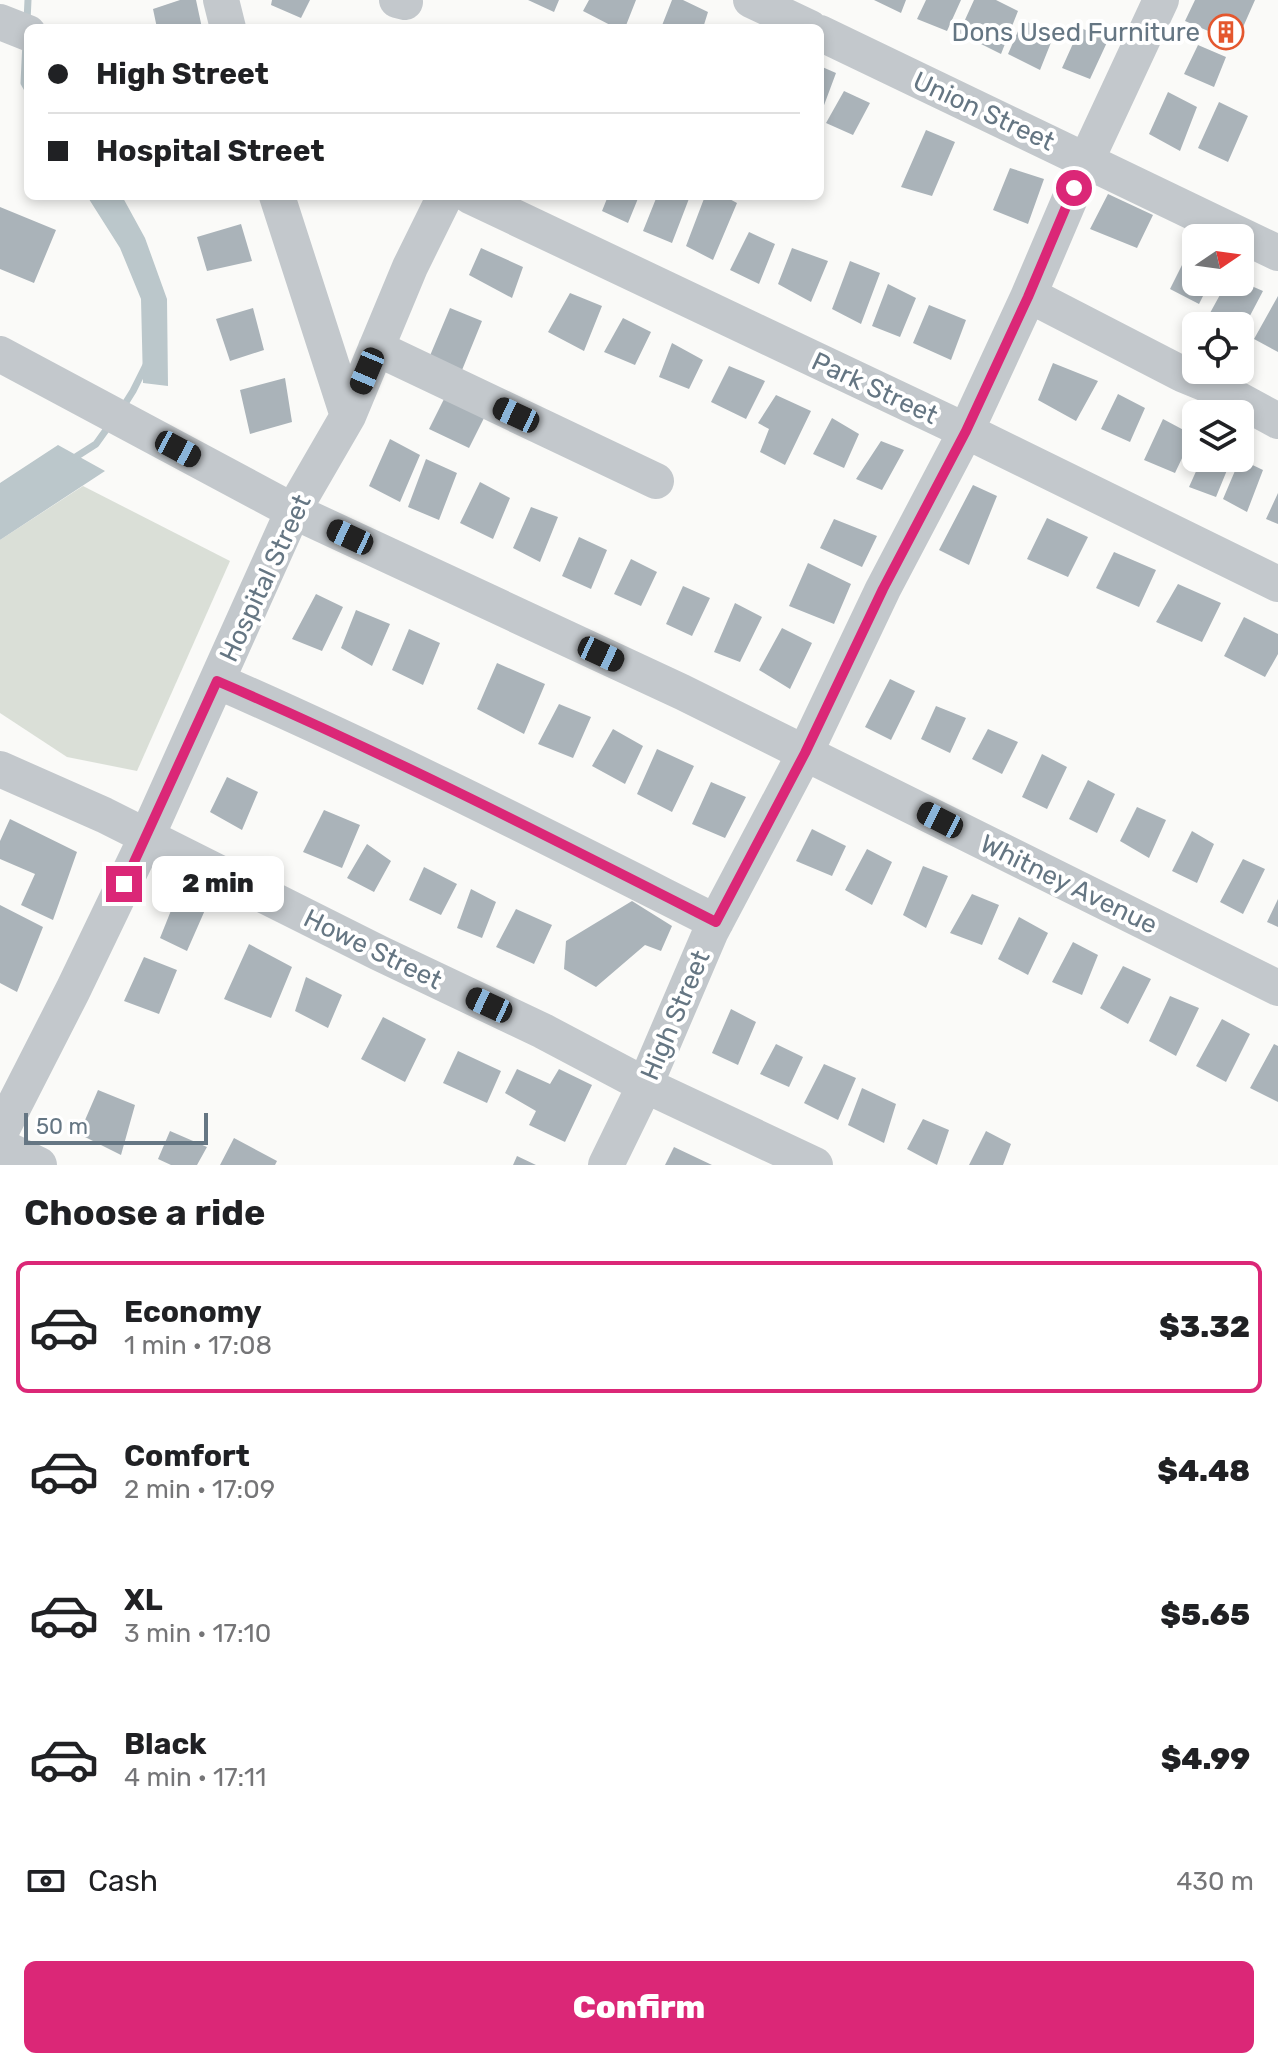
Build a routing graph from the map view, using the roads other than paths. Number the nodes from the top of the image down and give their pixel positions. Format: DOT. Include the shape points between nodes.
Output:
graph roads {
  1 [pos="221,0"];
  2 [pos="751,0"];
  3 [pos="1161,0"];
  4 [pos="0,22"];
  5 [pos="227,24"];
  6 [pos="802,24"];
  7 [pos="24,31"];
  8 [pos="824,35"];
  9 [pos="1086,161"];
  10 [pos="278,200"];
  11 [pos="443,200"];
  12 [pos="478,200"];
  13 [pos="1278,253"];
  14 [pos="1029,295"];
  15 [pos="376,348"];
  16 [pos="0,354"];
  17 [pos="348,416"];
  18 [pos="1278,421"];
  19 [pos="966,431"];
  20 [pos="656,481"];
  21 [pos="293,511"];
  22 [pos="1278,584"];
  23 [pos="217,681"];
  24 [pos="805,753"];
  25 [pos="0,769"];
  26 [pos="147,836"];
  27 [pos="716,922"];
  28 [pos="1278,988"];
  29 [pos="645,1085"];
  30 [pos="0,1133"];
  31 [pos="0,1146"];
  32 [pos="39,1165"];
  33 [pos="606,1165"];
  34 [pos="815,1165"];
  1 -- 5 [label="street"];
  2 -- 6 [label="street"];
  3 -- 9 [label="street, High Street"];
  4 -- 7 [label="street"];
  8 -- 9 [label="street, Union Street"];
  9 -- 13 [label="street, Union Street"];
  9 -- 14 [label="street, High Street"];
  10 -- 17 [label="street"];
  11 -- 15 [label="street, Hospital Street"];
  12 -- 19 [label="street, Park Street"];
  14 -- 18 [label="street"];
  14 -- 19 [label="street, High Street"];
  15 -- 17 [label="street, Hospital Street"];
  15 -- 20 [label="street"];
  16 -- 21 [label="street, Whitney Avenue"];
  17 -- 21 [label="street, Hospital Street"];
  19 -- 22 [label="street, Park Street"];
  19 -- 24 [label="street, High Street"];
  21 -- 23 [label="street, Hospital Street"];
  21 -- 24 [label="street, Whitney Avenue"];
  23 -- 26 [label="street, Hospital Street"];
  23 -- 27 [label="street" via="468,797"];
  24 -- 27 [label="street, High Street"];
  24 -- 28 [label="street, Whitney Avenue"];
  25 -- 26 [label="street, Howe Street"];
  26 -- 29 [label="street, Howe Street"];
  26 -- 30 [label="street, Hospital Street"];
  27 -- 29 [label="street, High Street"];
  29 -- 33 [label="street, High Street"];
  29 -- 34 [label="street, Howe Street"];
  31 -- 32 [label="street"];
}
